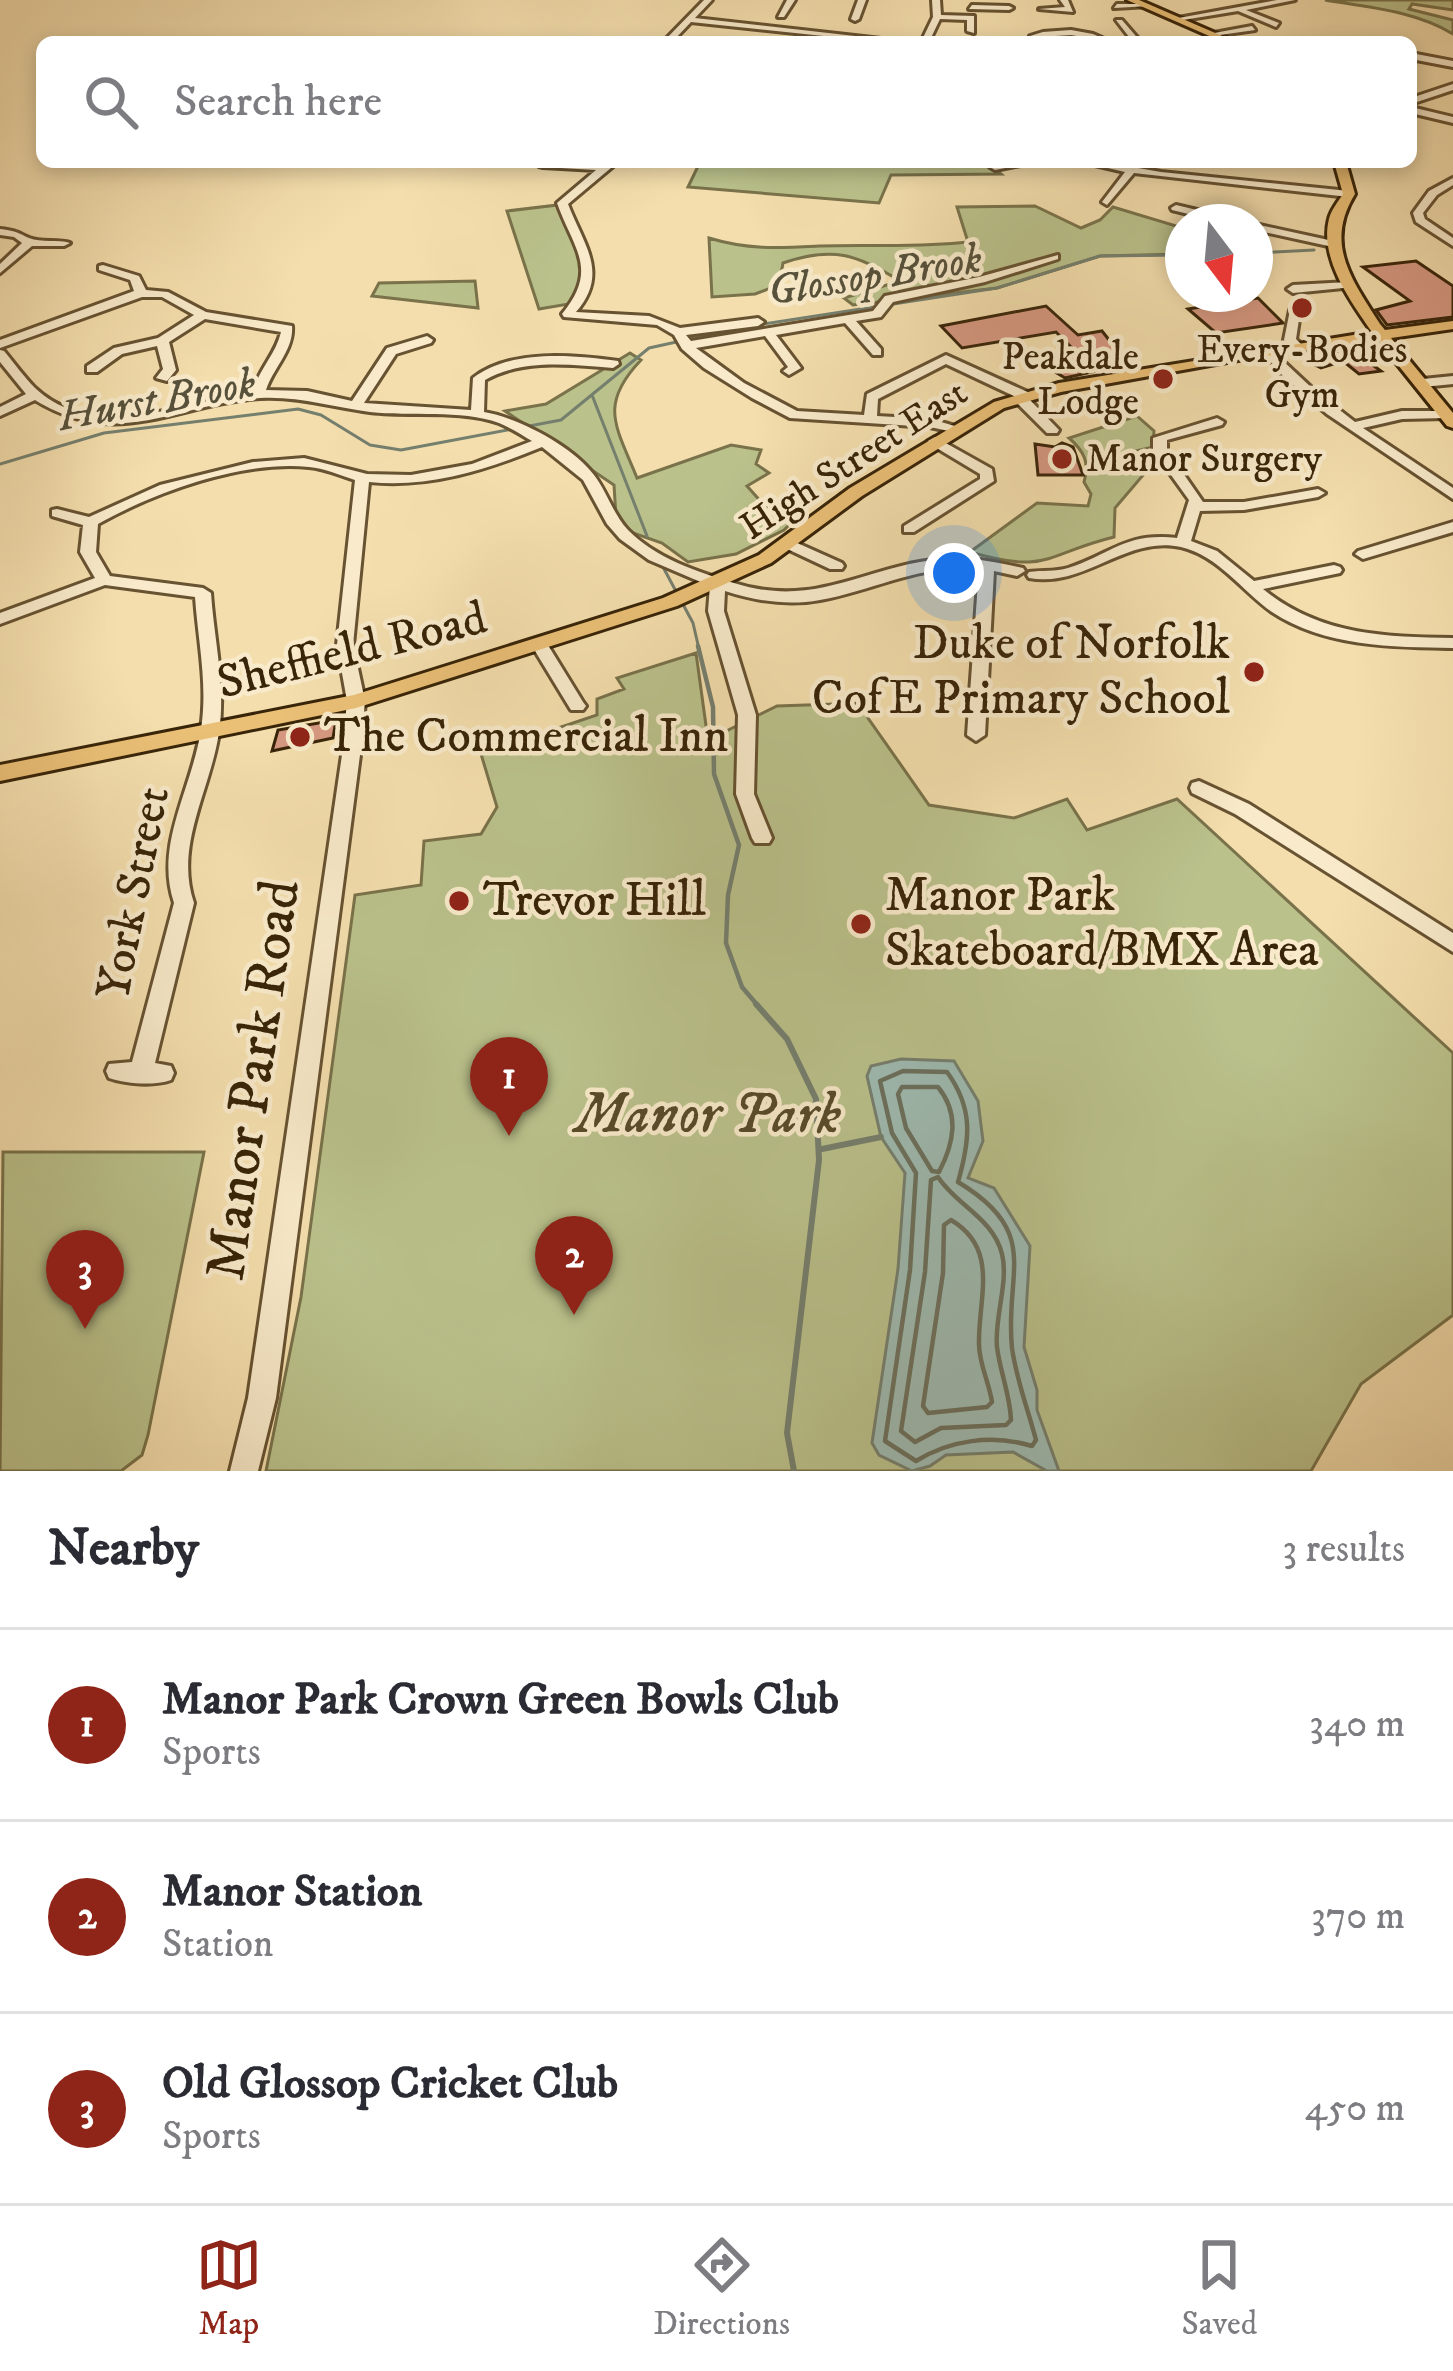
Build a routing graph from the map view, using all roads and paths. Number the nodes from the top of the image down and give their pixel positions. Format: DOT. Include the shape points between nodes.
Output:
graph roads {
  1 [pos="708,0"];
  2 [pos="791,0"];
  3 [pos="862,0"];
  4 [pos="936,0"];
  5 [pos="1064,0"];
  6 [pos="1131,0"];
  7 [pos="1291,0"];
  8 [pos="1264,2"];
  9 [pos="1118,6"];
  10 [pos="1145,6"];
  11 [pos="972,7"];
  12 [pos="1009,8"];
  13 [pos="1042,9"];
  14 [pos="1237,9"];
  15 [pos="694,16"];
  16 [pos="781,16"];
  17 [pos="937,17"];
  18 [pos="855,19"];
  19 [pos="1177,19"];
  20 [pos="1119,22"];
  21 [pos="1276,25"];
  22 [pos="1252,28"];
  23 [pos="751,29"];
  24 [pos="971,31"];
  25 [pos="1213,34"];
  26 [pos="741,35"];
  27 [pos="673,36"];
  28 [pos="833,36"];
  29 [pos="928,36"];
  30 [pos="1034,36"];
  31 [pos="1093,36"];
  32 [pos="1132,36"];
  33 [pos="1218,36"];
  34 [pos="1453,51"];
  35 [pos="1417,53"];
  36 [pos="1417,55"];
  37 [pos="1453,64"];
  38 [pos="1418,86"];
  39 [pos="1453,87"];
  40 [pos="1440,91"];
  41 [pos="1417,103"];
  42 [pos="1417,108"];
  43 [pos="1453,120"];
  44 [pos="605,168"];
  45 [pos="1127,168"];
  46 [pos="1201,168"];
  47 [pos="1342,168"];
  48 [pos="1201,180"];
  49 [pos="1453,181"];
  50 [pos="1239,184"];
  51 [pos="1349,194"];
  52 [pos="1106,202"];
  53 [pos="1180,204"];
  54 [pos="1237,204"];
  55 [pos="1273,231"];
  56 [pos="0,232"];
  57 [pos="29,243"];
  58 [pos="64,243"];
  59 [pos="1333,244"];
  60 [pos="1453,244"];
  61 [pos="1054,257"];
  62 [pos="103,268"];
  63 [pos="0,270"];
  64 [pos="1349,285"];
  65 [pos="1293,289"];
  66 [pos="141,293"];
  67 [pos="1294,314"];
  68 [pos="203,315"];
  69 [pos="848,319"];
  70 [pos="1453,325"];
  71 [pos="770,326"];
  72 [pos="1382,334"];
  73 [pos="682,338"];
  74 [pos="427,340"];
  75 [pos="162,341"];
  76 [pos="1297,346"];
  77 [pos="1268,351"];
  78 [pos="877,352"];
  79 [pos="1,354"];
  80 [pos="613,364"];
  81 [pos="92,369"];
  82 [pos="789,371"];
  83 [pos="162,378"];
  84 [pos="1453,380"];
  85 [pos="1423,383"];
  86 [pos="259,394"];
  87 [pos="32,396"];
  88 [pos="1024,398"];
  89 [pos="356,406"];
  90 [pos="0,412"];
  91 [pos="477,416"];
  92 [pos="1449,418"];
  93 [pos="870,420"];
  94 [pos="1216,422"];
  95 [pos="1355,426"];
  96 [pos="953,430"];
  97 [pos="1052,430"];
  98 [pos="935,441"];
  99 [pos="538,443"];
  100 [pos="362,478"];
  101 [pos="1318,493"];
  102 [pos="1453,495"];
  103 [pos="1195,507"];
  104 [pos="57,513"];
  105 [pos="91,522"];
  106 [pos="1453,526"];
  107 [pos="909,529"];
  108 [pos="786,543"];
  109 [pos="1183,543"];
  110 [pos="1363,554"];
  111 [pos="836,566"];
  112 [pos="987,566"];
  113 [pos="1334,570"];
  114 [pos="104,580"];
  115 [pos="718,583"];
  116 [pos="1251,586"];
  117 [pos="0,619"];
  118 [pos="1453,643"];
  119 [pos="540,646"];
  120 [pos="356,701"];
  121 [pos="577,706"];
  122 [pos="211,730"];
  123 [pos="976,735"];
  124 [pos="0,773"];
  125 [pos="1199,788"];
  126 [pos="762,838"];
  127 [pos="1453,944"];
  128 [pos="140,1072"];
  129 [pos="244,1471"];
  1 -- 15 [label="street"];
  2 -- 16 [label="street"];
  3 -- 18 [label="street"];
  4 -- 17 [label="street"];
  5 -- 13 [label="street" via="1070,10"];
  6 -- 10 [label="main road"];
  7 -- 8 [label="street"];
  8 -- 14 [label="street"];
  9 -- 10 [label="street"];
  10 -- 19 [label="main road"];
  11 -- 12 [label="street"];
  14 -- 19 [label="street"];
  14 -- 21 [label="street"];
  15 -- 23 [label="street"];
  15 -- 27 [label="street"];
  17 -- 24 [label="street" via="971,18"];
  17 -- 29 [label="street"];
  19 -- 25 [label="main road"];
  20 -- 32 [label="street"];
  22 -- 25 [label="street"];
  23 -- 26 [label="street"];
  23 -- 28 [label="street"];
  25 -- 33 [label="main road"];
  30 -- 31 [label="street"];
  34 -- 35 [label="street"];
  36 -- 37 [label="street"];
  38 -- 40 [label="street"];
  39 -- 40 [label="street"];
  40 -- 41 [label="street"];
  42 -- 43 [label="street"];
  44 -- 73 [label="street" via="562,203 585,246 590,276 568,314 664,323"];
  45 -- 48 [label="street"];
  45 -- 52 [label="street"];
  46 -- 48 [label="street"];
  47 -- 51 [label="main road"];
  48 -- 50 [label="street"];
  48 -- 53 [label="street"];
  49 -- 60 [label="street" via="1418,213"];
  50 -- 51 [label="street"];
  50 -- 54 [label="street"];
  51 -- 59 [label="main road" via="1334,220"];
  55 -- 59 [label="street"];
  56 -- 57 [label="street"];
  57 -- 58 [label="street"];
  57 -- 63 [label="street"];
  59 -- 64 [label="main road"];
  61 -- 69 [label="street"];
  62 -- 66 [label="street" via="135,278"];
  64 -- 65 [label="street"];
  64 -- 72 [label="main road"];
  66 -- 68 [label="street"];
  66 -- 79 [label="street"];
  67 -- 76 [label="street" via="1290,340"];
  68 -- 75 [label="street"];
  68 -- 86 [label="street" via="288,329"];
  69 -- 71 [label="street"];
  69 -- 78 [label="street"];
  70 -- 72 [label="main road, High Street East"];
  71 -- 73 [label="street"];
  71 -- 82 [label="street" via="795,368"];
  72 -- 76 [label="main road, High Street East"];
  72 -- 85 [label="main road"];
  73 -- 93 [label="street" via="779,410"];
  74 -- 89 [label="street" via="391,351"];
  75 -- 81 [label="street" via="129,346"];
  75 -- 83 [label="street" via="170,370"];
  76 -- 77 [label="main road, High Street East"];
  77 -- 88 [label="main road, High Street East"];
  77 -- 95 [label="street"];
  79 -- 87 [label="street"];
  80 -- 91 [label="street" via="488,371 479,378"];
  84 -- 85 [label="street"];
  85 -- 92 [label="main road"];
  86 -- 87 [label="street" via="167,416 101,420 76,418"];
  86 -- 89 [label="street"];
  87 -- 90 [label="street"];
  88 -- 93 [label="street" via="946,358 872,397"];
  88 -- 96 [label="main road, High Street East"];
  88 -- 97 [label="street"];
  89 -- 91 [label="street"];
  91 -- 99 [label="street"];
  92 -- 95 [label="street" via="1402,415"];
  93 -- 96 [label="street"];
  94 -- 103 [label="street" via="1160,438"];
  95 -- 102 [label="street"];
  96 -- 98 [label="main road, High Street East"];
  98 -- 107 [label="street" via="975,462 987,481"];
  98 -- 108 [label="main road, High Street East"];
  99 -- 100 [label="street" via="451,473"];
  99 -- 115 [label="street" via="592,479 623,533"];
  100 -- 105 [label="street" via="309,462 280,463 157,488"];
  100 -- 120 [label="street, Manor Park Road" via="345,645"];
  101 -- 103 [label="street"];
  103 -- 109 [label="street"];
  104 -- 105 [label="street"];
  105 -- 114 [label="street" via="88,552"];
  106 -- 110 [label="street"];
  108 -- 111 [label="street"];
  108 -- 115 [label="main road, High Street East"];
  109 -- 112 [label="street" via="1118,545 1067,575"];
  109 -- 116 [label="street" via="1217,556"];
  112 -- 115 [label="street" via="933,564 800,600"];
  112 -- 123 [label="street"];
  113 -- 116 [label="street"];
  114 -- 117 [label="street"];
  114 -- 122 [label="street, York Street" via="203,593"];
  115 -- 119 [label="main road, Sheffield Road"];
  115 -- 126 [label="street" via="716,611 747,715 745,794"];
  116 -- 118 [label="street" via="1282,611 1332,633"];
  119 -- 120 [label="main road, Sheffield Road"];
  119 -- 121 [label="street"];
  120 -- 122 [label="main road, Sheffield Road"];
  120 -- 129 [label="street, Manor Park Road" via="262,1397"];
  122 -- 124 [label="main road, Sheffield Road"];
  122 -- 128 [label="street, York Street" via="178,854 175,887 184,903"];
  125 -- 127 [label="street"];
}
